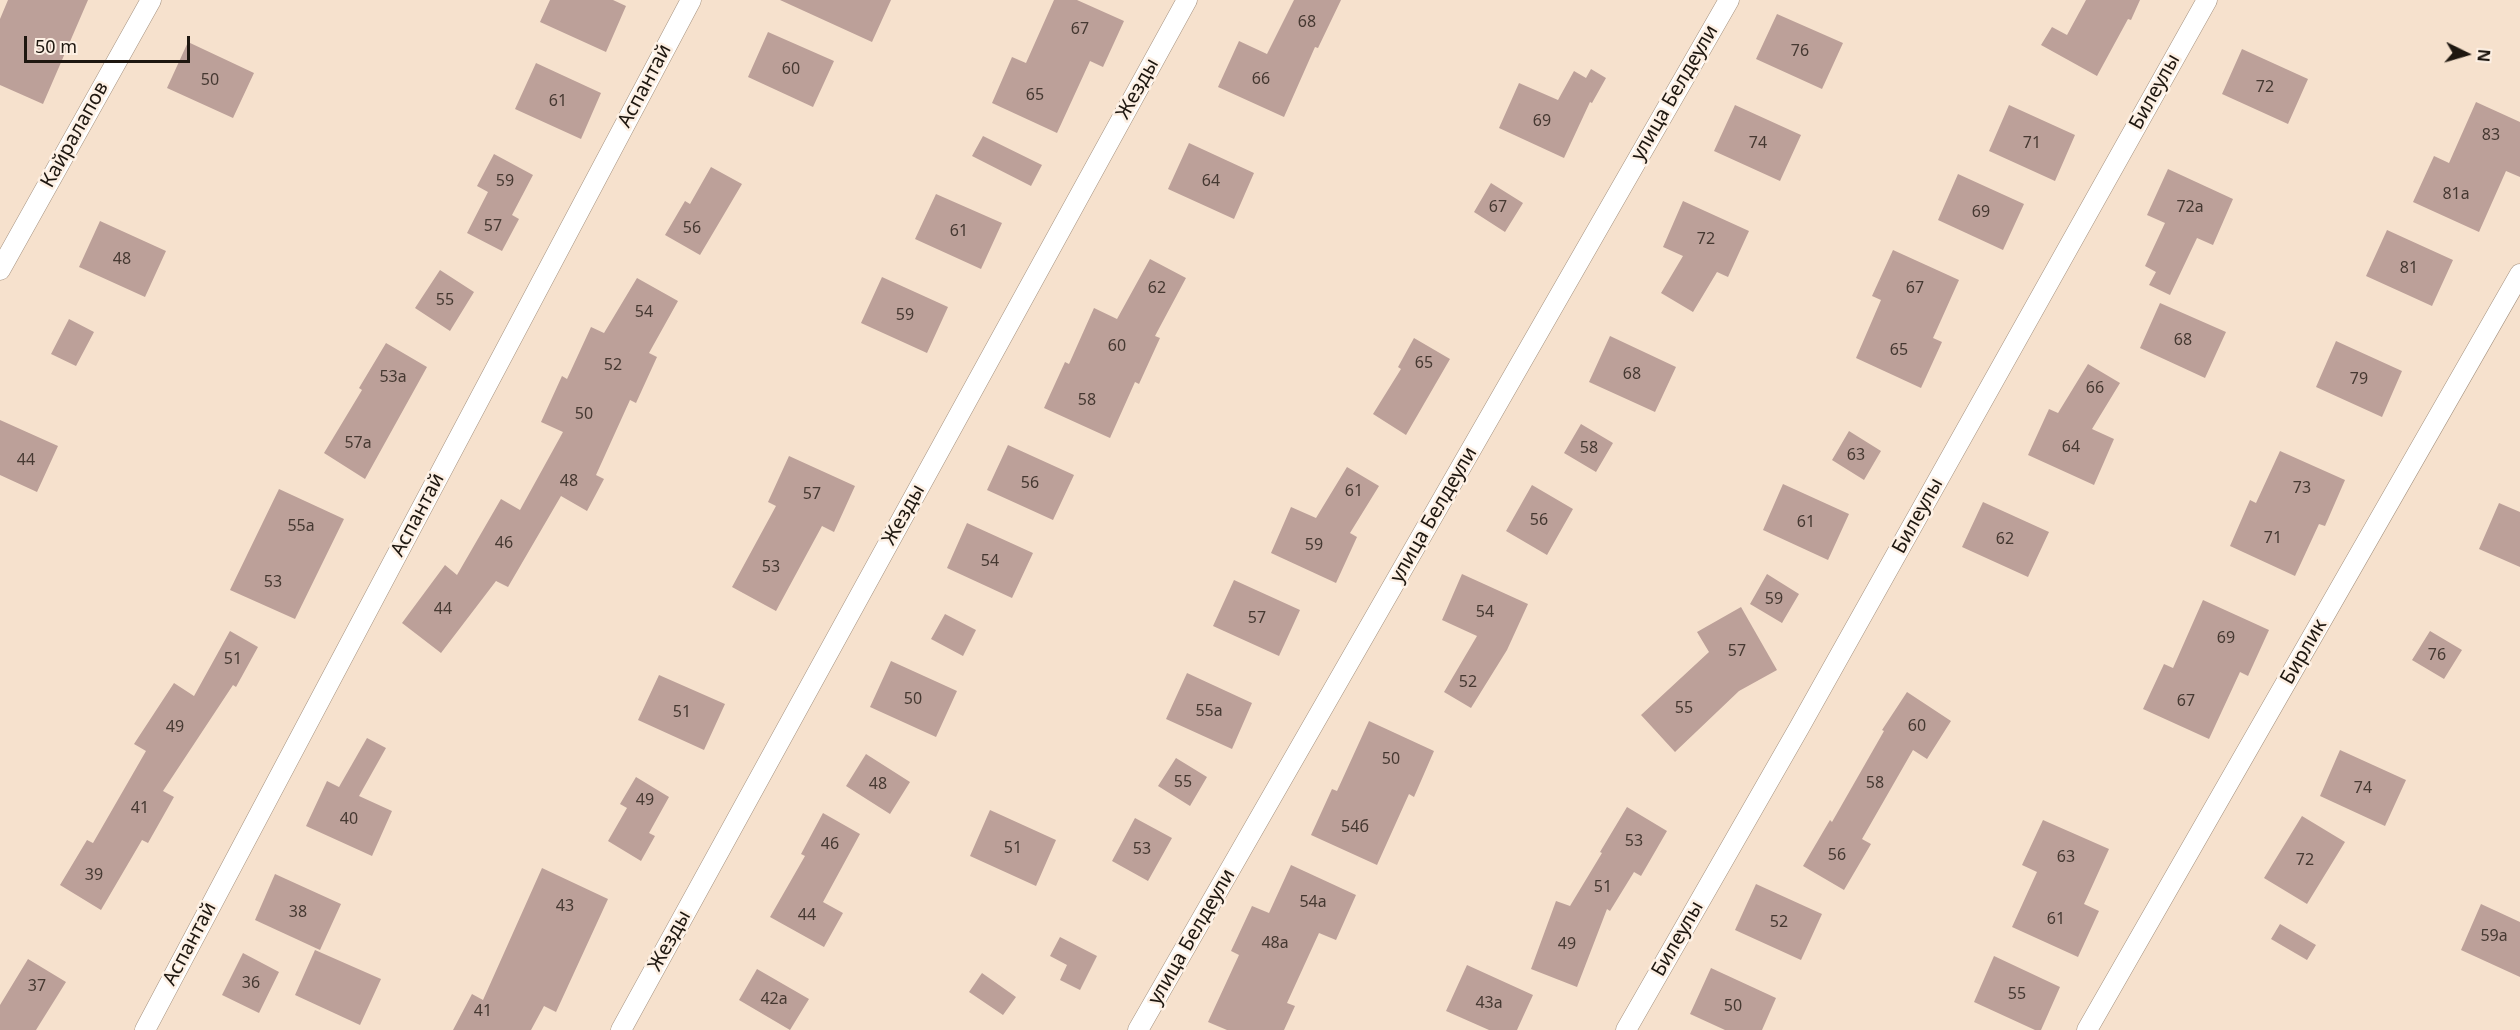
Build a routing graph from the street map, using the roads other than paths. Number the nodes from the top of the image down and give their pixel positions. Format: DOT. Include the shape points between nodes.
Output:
graph roads {
  1 [pos="151,0"];
  2 [pos="691,0"];
  3 [pos="1187,0"];
  4 [pos="1729,0"];
  5 [pos="2207,0"];
  6 [pos="0,270"];
  7 [pos="2520,274"];
  8 [pos="145,1030"];
  9 [pos="621,1030"];
  10 [pos="1138,1030"];
  11 [pos="1626,1030"];
  12 [pos="2087,1030"];
  1 -- 6 [label="street, Кайралапов"];
  2 -- 8 [label="street, Аспантай"];
  3 -- 9 [label="street, Жезды"];
  4 -- 10 [label="street, улица Белдеули"];
  5 -- 11 [label="street, Билеулы"];
  7 -- 12 [label="street, Бирлик"];
}
